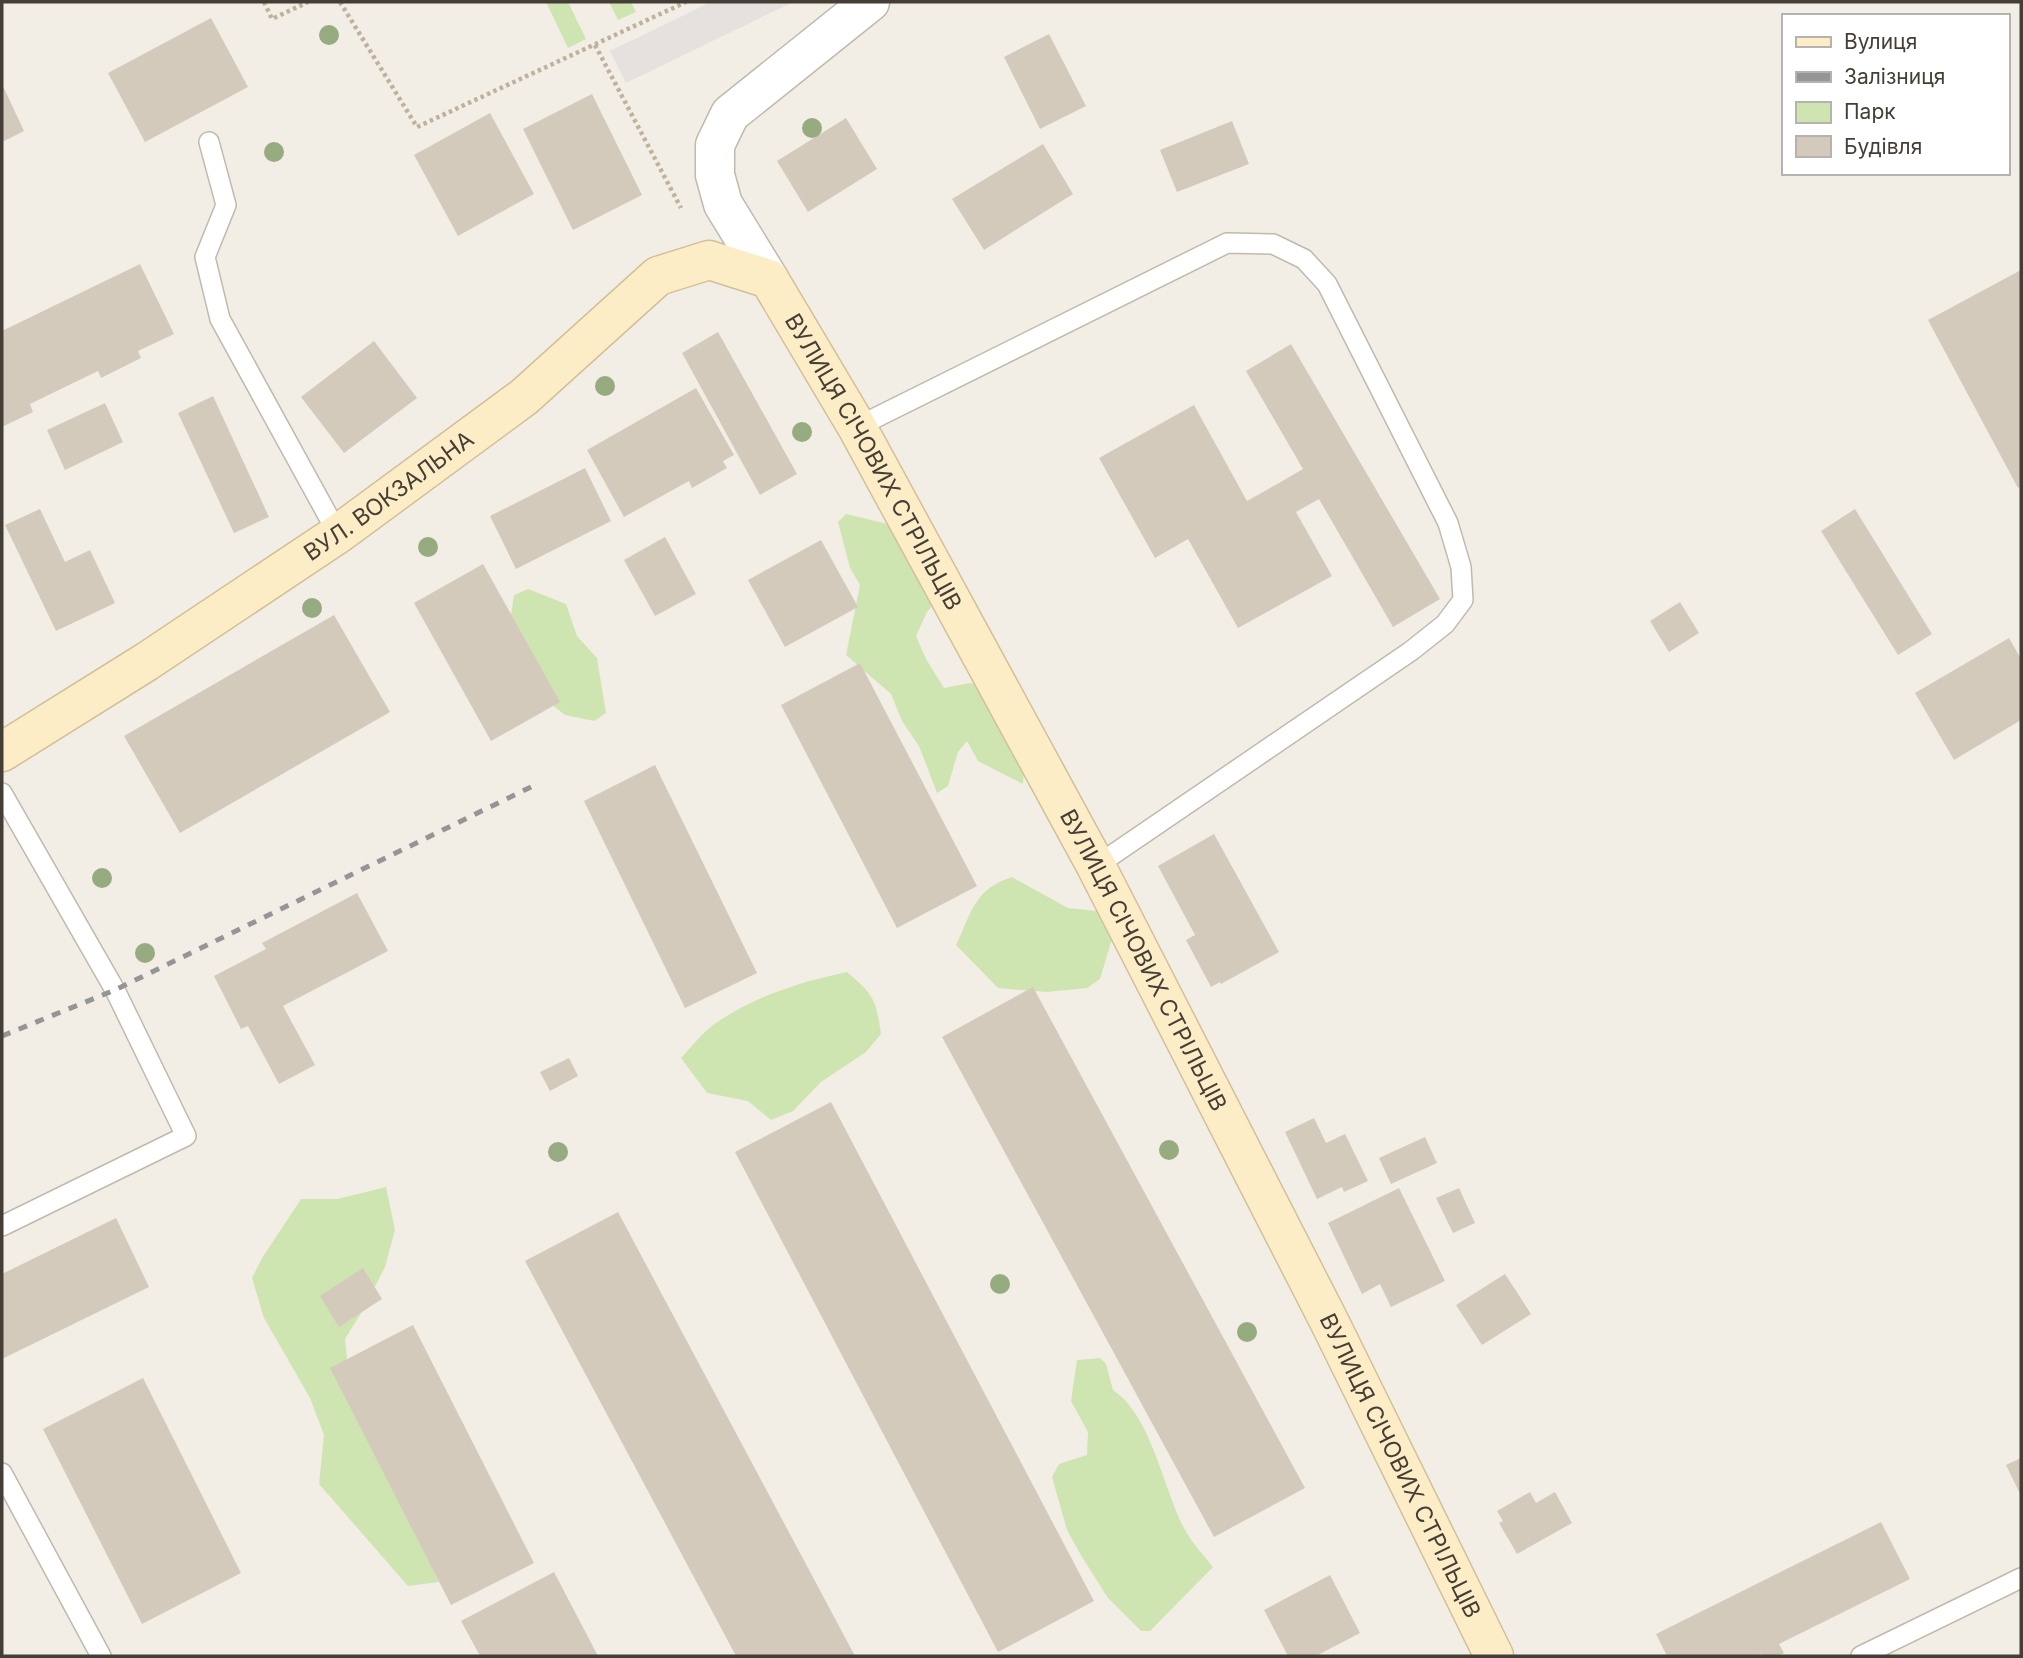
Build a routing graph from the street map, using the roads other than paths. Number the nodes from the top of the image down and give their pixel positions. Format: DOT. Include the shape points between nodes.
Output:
graph roads {
  1 [pos="870,2"];
  2 [pos="209,142"];
  3 [pos="769,279"];
  4 [pos="856,427"];
  5 [pos="338,534"];
  6 [pos="2,752"];
  7 [pos="2,793"];
  8 [pos="1096,866"];
  9 [pos="2,1226"];
  10 [pos="2,1473"];
  11 [pos="2021,1578"];
  12 [pos="101,1656"];
  13 [pos="1494,1656"];
  14 [pos="1861,1656"];
  1 -- 3 [label="street" via="730,114 715,145 715,175 723,204"];
  2 -- 5 [label="lane" via="226,205 205,257 220,319"];
  3 -- 4 [label="street, ВУЛИЦЯ СІЧОВИХ СТРІЛЬЦІВ"];
  3 -- 5 [label="street, ВУЛ. ВОКЗАЛЬНА" via="709,260 658,276 524,397"];
  4 -- 8 [label="street, ВУЛИЦЯ СІЧОВИХ СТРІЛЬЦІВ"];
  4 -- 8 [label="lane" via="1227,243 1273,244 1304,259 1327,284 1448,523 1461,567 1463,600 1445,624 1411,651"];
  5 -- 6 [label="street, ВУЛ. ВОКЗАЛЬНА"];
  7 -- 9 [label="lane" via="115,990 186,1136"];
  8 -- 13 [label="street, ВУЛИЦЯ СІЧОВИХ СТРІЛЬЦІВ"];
  10 -- 12 [label="lane"];
  11 -- 14 [label="lane"];
}
